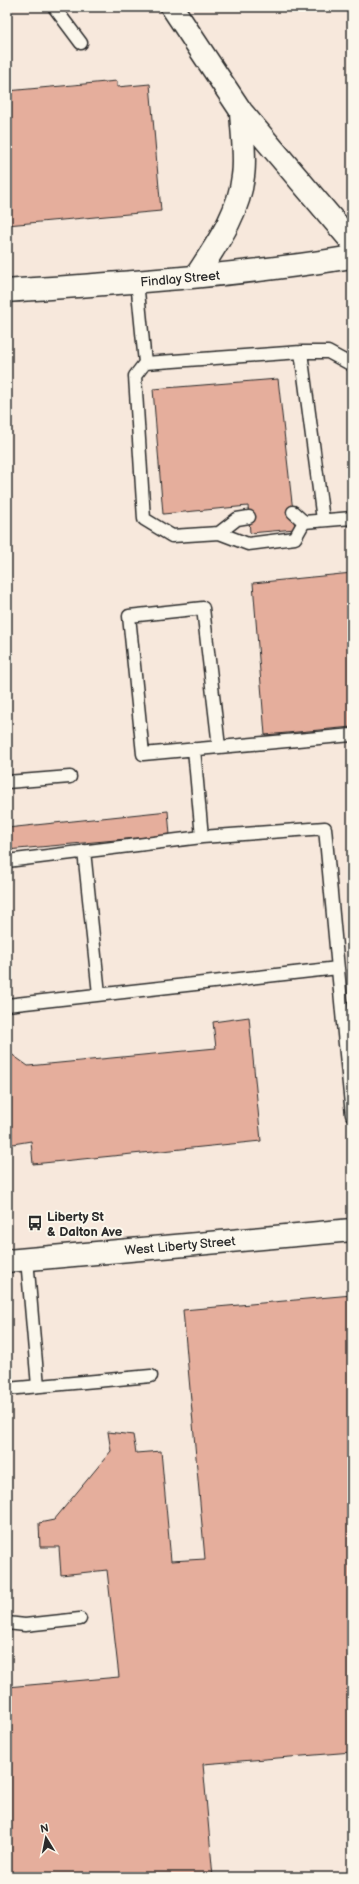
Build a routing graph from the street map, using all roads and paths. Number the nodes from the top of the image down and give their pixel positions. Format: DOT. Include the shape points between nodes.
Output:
graph roads {
  1 [pos="54,7"];
  2 [pos="172,7"];
  3 [pos="81,43"];
  4 [pos="241,111"];
  5 [pos="352,242"];
  6 [pos="352,257"];
  7 [pos="196,276"];
  8 [pos="137,281"];
  9 [pos="7,290"];
  10 [pos="300,352"];
  11 [pos="145,363"];
  12 [pos="352,365"];
  13 [pos="293,512"];
  14 [pos="249,517"];
  15 [pos="352,518"];
  16 [pos="323,520"];
  17 [pos="304,522"];
  18 [pos="219,533"];
  19 [pos="352,735"];
  20 [pos="219,747"];
  21 [pos="194,749"];
  22 [pos="70,777"];
  23 [pos="7,782"];
  24 [pos="202,837"];
  25 [pos="84,851"];
  26 [pos="7,861"];
  27 [pos="338,968"];
  28 [pos="99,994"];
  29 [pos="7,1005"];
  30 [pos="348,1034"];
  31 [pos="352,1115"];
  32 [pos="352,1230"];
  33 [pos="17,1260"];
  34 [pos="151,1376"];
  35 [pos="38,1386"];
  36 [pos="7,1389"];
  37 [pos="80,1619"];
  38 [pos="7,1623"];
  1 -- 3 [label="lane"];
  2 -- 4 [label="main road"];
  4 -- 5 [label="main road"];
  4 -- 7 [label="main road" via="244,176 238,200 227,228"];
  6 -- 7 [label="main road, Findlay Street" via="295,266"];
  7 -- 8 [label="main road, Findlay Street"];
  8 -- 9 [label="main road, Findlay Street"];
  8 -- 11 [label="lane"];
  10 -- 11 [label="lane"];
  10 -- 12 [label="lane" via="328,352"];
  10 -- 16 [label="lane"];
  11 -- 18 [label="lane" via="134,376 144,519 172,536"];
  13 -- 17 [label="lane"];
  14 -- 18 [label="lane" via="237,519"];
  15 -- 16 [label="lane"];
  16 -- 17 [label="lane"];
  17 -- 18 [label="lane" via="295,538 248,544"];
  19 -- 20 [label="lane"];
  20 -- 21 [label="lane"];
  20 -- 21 [label="lane" via="203,608 129,616 143,754"];
  21 -- 24 [label="lane"];
  22 -- 23 [label="lane"];
  24 -- 25 [label="lane"];
  24 -- 27 [label="lane" via="325,828"];
  25 -- 26 [label="lane"];
  25 -- 28 [label="lane"];
  27 -- 28 [label="lane"];
  27 -- 30 [label="lane"];
  28 -- 29 [label="lane"];
  30 -- 31 [label="lane"];
  32 -- 33 [label="main road, West Liberty Street"];
  33 -- 35 [label="lane"];
  34 -- 35 [label="lane"];
  35 -- 36 [label="lane"];
  37 -- 38 [label="lane" via="25,1625"];
}
